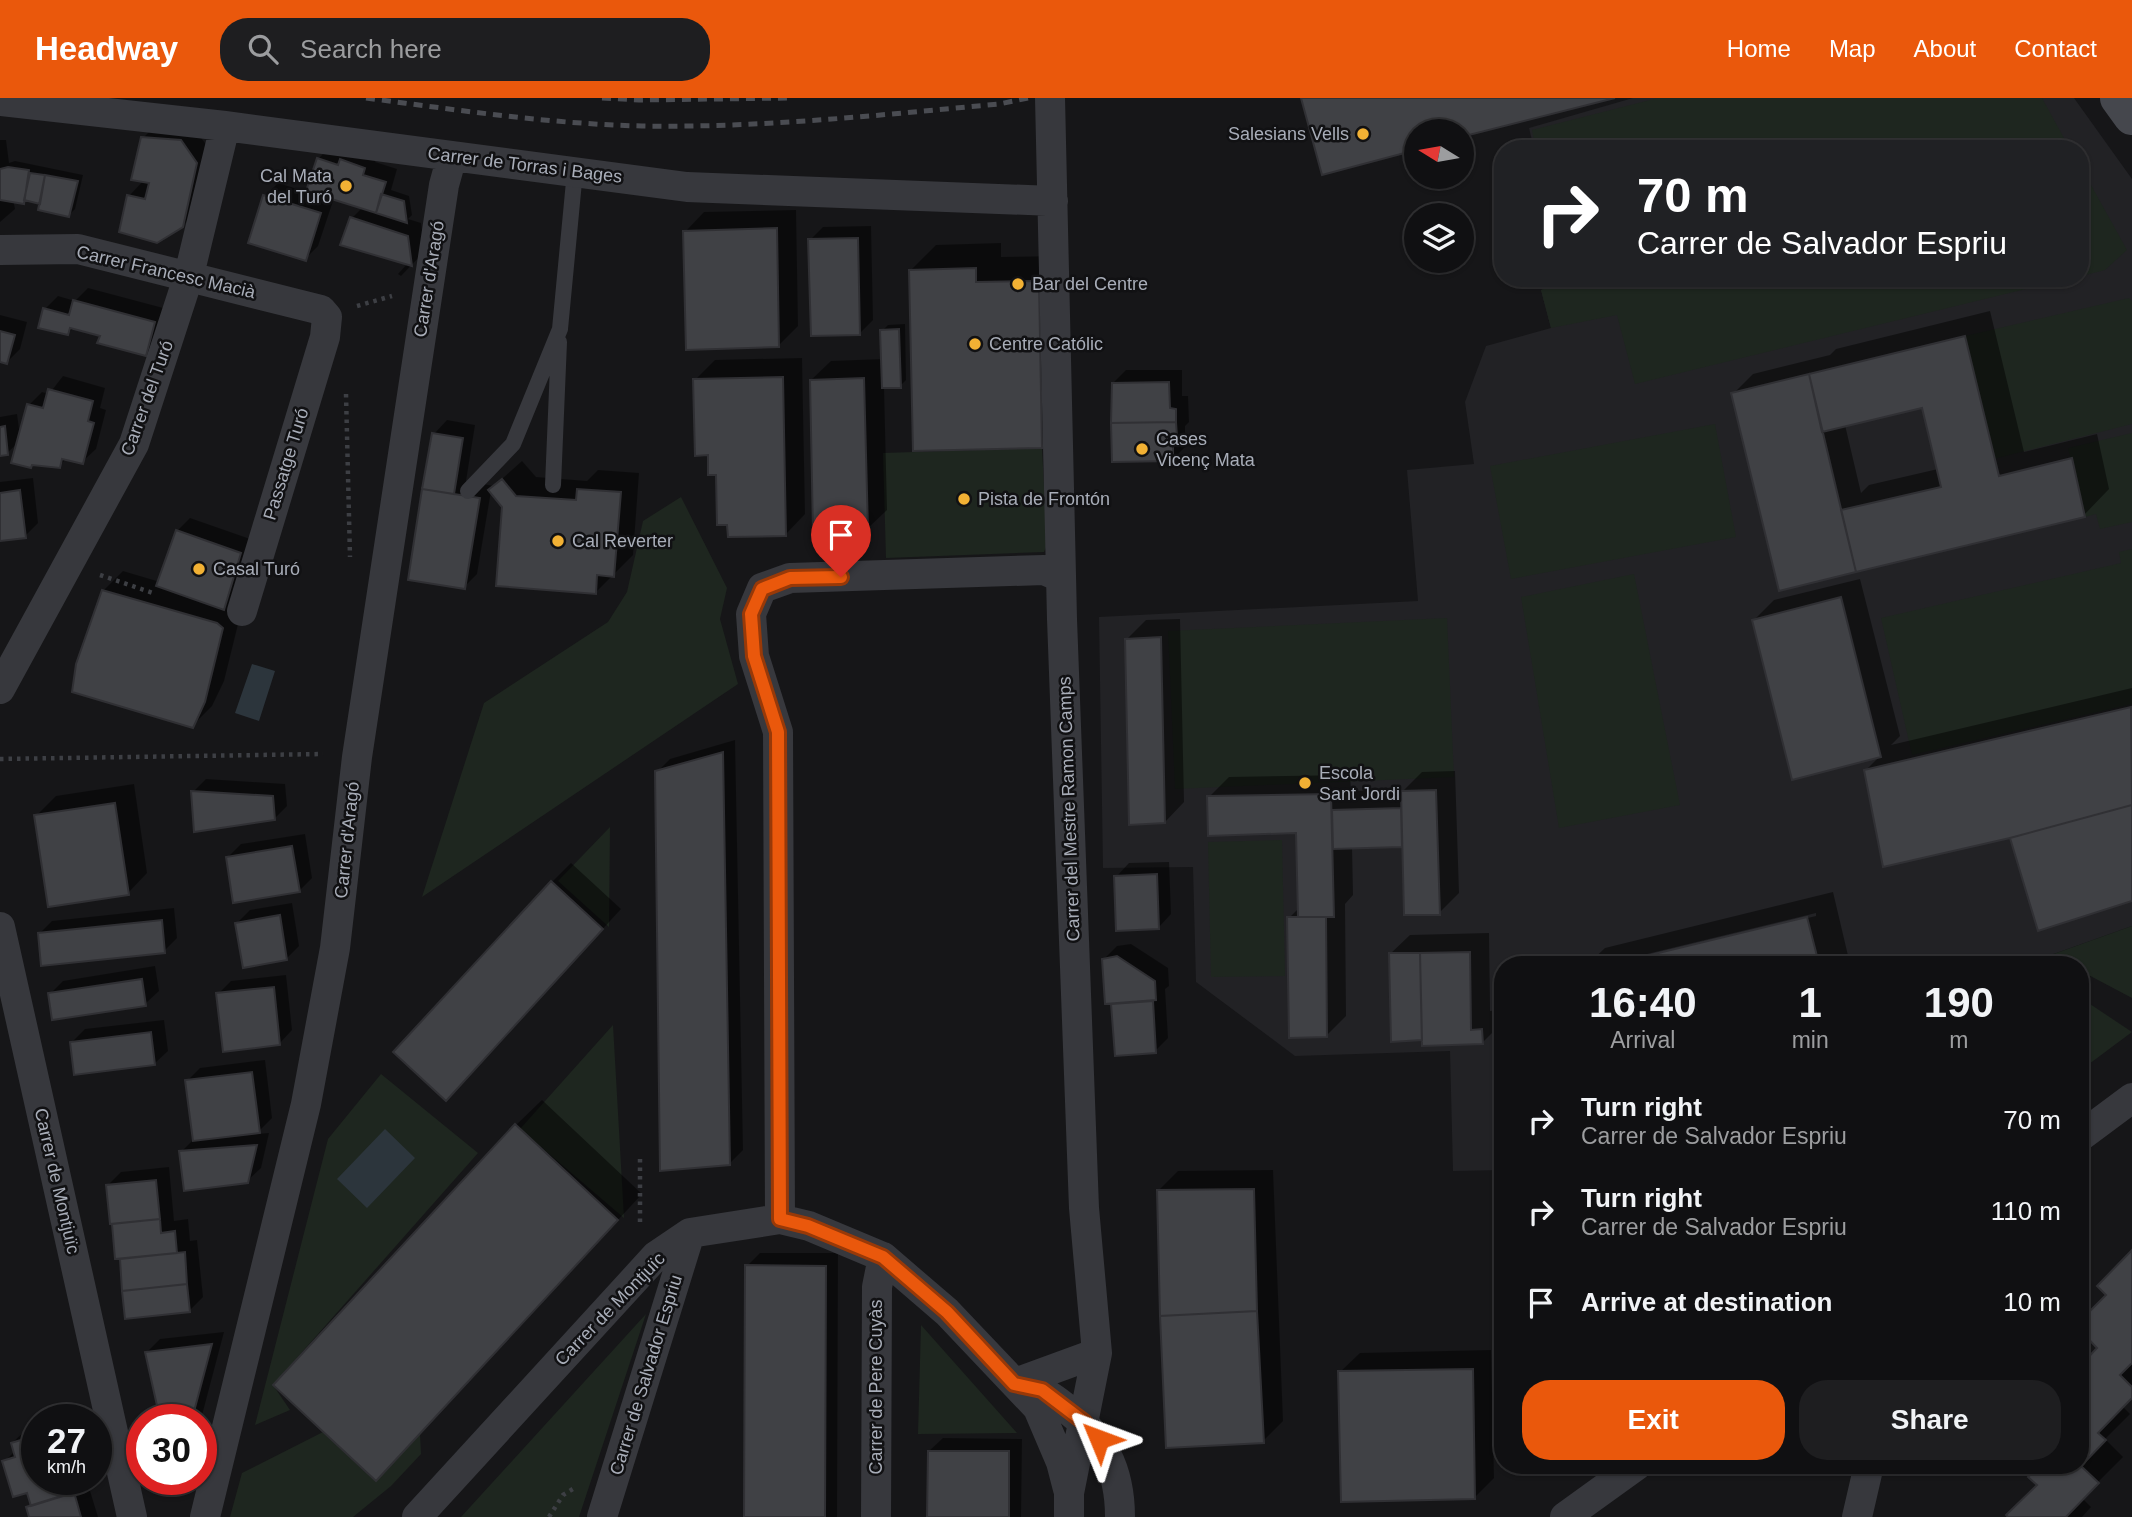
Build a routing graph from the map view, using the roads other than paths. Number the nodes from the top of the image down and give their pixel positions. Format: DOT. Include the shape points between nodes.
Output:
graph roads {
  1 [pos="1050,98"];
  2 [pos="2119,98"];
  3 [pos="0,100"];
  4 [pos="2132,116"];
  5 [pos="225,126"];
  6 [pos="452,156"];
  7 [pos="575,171"];
  8 [pos="1053,201"];
  9 [pos="0,250"];
  10 [pos="188,275"];
  11 [pos="340,312"];
  12 [pos="560,329"];
  13 [pos="553,485"];
  14 [pos="468,491"];
  15 [pos="1060,577"];
  16 [pos="242,611"];
  17 [pos="0,689"];
  18 [pos="0,927"];
  19 [pos="2132,1098"];
  20 [pos="2089,1130"];
  21 [pos="780,1219"];
  22 [pos="690,1233"];
  23 [pos="883,1257"];
  24 [pos="1097,1353"];
  25 [pos="1014,1384"];
  26 [pos="1092,1431"];
  27 [pos="1625,1474"];
  28 [pos="1867,1474"];
  29 [pos="1069,1505"];
  30 [pos="132,1517"];
  31 [pos="205,1517"];
  32 [pos="417,1517"];
  33 [pos="602,1517"];
  34 [pos="876,1517"];
  35 [pos="1120,1517"];
  36 [pos="1566,1517"];
  37 [pos="1857,1517"];
  1 -- 8 [label="street, Carrer del Mestre Ramon Camps"];
  2 -- 4 [label="street"];
  3 -- 5 [label="street, Carrer de Torras i Bages"];
  5 -- 6 [label="street, Carrer de Torras i Bages"];
  5 -- 10 [label="street, Carrer del Turó"];
  6 -- 7 [label="street, Carrer de Torras i Bages"];
  6 -- 31 [label="street, Carrer d'Aragó" via="378,612 333,961 306,1104"];
  7 -- 8 [label="street, Carrer de Torras i Bages" via="687,187"];
  7 -- 12 [label="lane"];
  8 -- 15 [label="street, Carrer del Mestre Ramon Camps"];
  9 -- 10 [label="street, Carrer Francesc Macià" via="78,249"];
  10 -- 11 [label="street, Carrer Francesc Macià"];
  10 -- 17 [label="street, Carrer del Turó" via="134,444"];
  11 -- 16 [label="street, Passatge Turó" via="325,337"];
  12 -- 13 [label="lane"];
  12 -- 14 [label="lane" via="513,444"];
  15 -- 21 [label="street" via="1044,570 790,578 762,589 751,614 754,656 778,732"];
  15 -- 24 [label="street, Carrer del Mestre Ramon Camps" via="1084,1208"];
  18 -- 30 [label="street, Carrer de Montjuïc"];
  19 -- 20 [label="street"];
  21 -- 22 [label="street, Carrer de Montjuïc"];
  21 -- 23 [label="street, Carrer de Montjuïc"];
  22 -- 32 [label="street, Carrer de Montjuïc" via="656,1256"];
  22 -- 33 [label="street, Carrer de Salvador Espriu"];
  23 -- 25 [label="street, Carrer de Montjuïc" via="947,1312"];
  23 -- 34 [label="street, Carrer de Pere Cuyàs" via="877,1287"];
  24 -- 25 [label="street"];
  24 -- 26 [label="street, Carrer del Mestre Ramon Camps"];
  25 -- 26 [label="street" via="1042,1390"];
  25 -- 29 [label="street, Carrer de Montjuïc" via="1038,1409 1061,1462"];
  26 -- 29 [label="street, Carrer del Mestre Ramon Camps"];
  26 -- 35 [label="street" via="1113,1464"];
  27 -- 36 [label="street"];
  28 -- 37 [label="street"];
}
